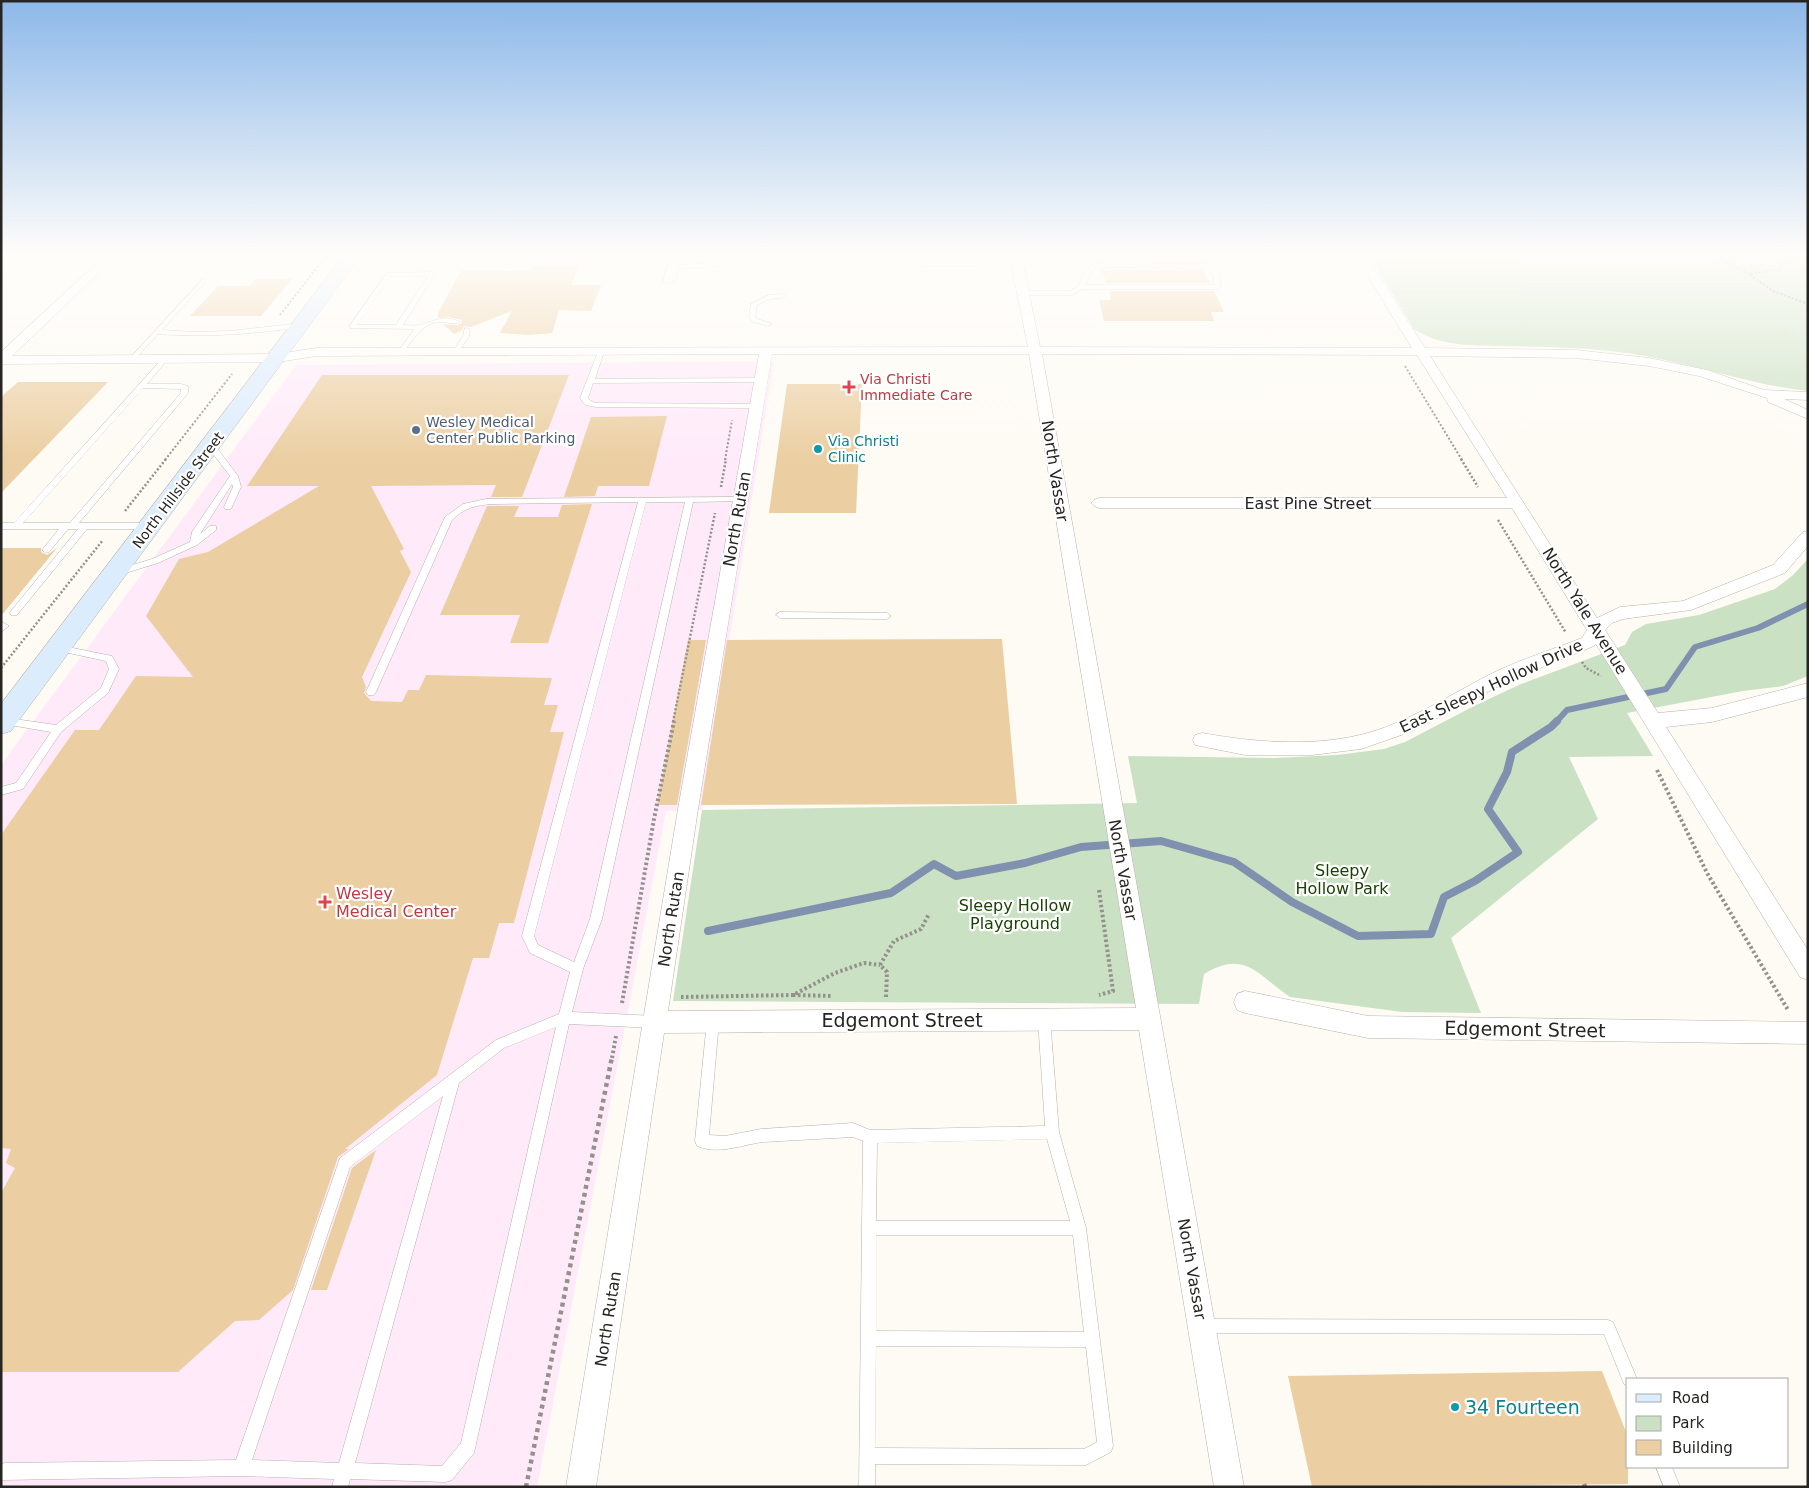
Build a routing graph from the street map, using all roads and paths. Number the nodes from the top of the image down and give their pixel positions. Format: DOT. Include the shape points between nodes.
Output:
graph roads {
  1 [pos="40,323"];
  2 [pos="165,323"];
  3 [pos="272,323"];
  4 [pos="354,323"];
  5 [pos="400,323"];
  6 [pos="429,323"];
  7 [pos="1029,323"];
  8 [pos="1402,323"];
  9 [pos="302,325"];
  10 [pos="398,327"];
  11 [pos="419,327"];
  12 [pos="268,329"];
  13 [pos="467,329"];
  14 [pos="157,332"];
  15 [pos="402,352"];
  16 [pos="456,352"];
  17 [pos="601,352"];
  18 [pos="766,352"];
  19 [pos="1035,352"];
  20 [pos="1420,352"];
  21 [pos="278,358"];
  22 [pos="132,359"];
  23 [pos="165,359"];
  24 [pos="1,360"];
  25 [pos="762,380"];
  26 [pos="590,381"];
  27 [pos="141,386"];
  28 [pos="1763,394"];
  29 [pos="1808,396"];
  30 [pos="735,406"];
  31 [pos="757,406"];
  32 [pos="1808,415"];
  33 [pos="211,446"];
  34 [pos="234,476"];
  35 [pos="718,499"];
  36 [pos="741,499"];
  37 [pos="643,500"];
  38 [pos="689,500"];
  39 [pos="1099,503"];
  40 [pos="1517,503"];
  41 [pos="228,507"];
  42 [pos="1,526"];
  43 [pos="16,526"];
  44 [pos="69,526"];
  45 [pos="85,526"];
  46 [pos="150,526"];
  47 [pos="213,528"];
  48 [pos="1808,536"];
  49 [pos="194,543"];
  50 [pos="46,550"];
  51 [pos="115,573"];
  52 [pos="14,613"];
  53 [pos="780,615"];
  54 [pos="887,616"];
  55 [pos="1596,629"];
  56 [pos="58,648"];
  57 [pos="1808,690"];
  58 [pos="372,692"];
  59 [pos="1651,718"];
  60 [pos="3,722"];
  61 [pos="58,729"];
  62 [pos="1202,740"];
  63 [pos="1656,767"];
  64 [pos="1,790"];
  65 [pos="1099,890"];
  66 [pos="929,914"];
  67 [pos="880,965"];
  68 [pos="578,968"];
  69 [pos="1808,970"];
  70 [pos="680,997"];
  71 [pos="1091,997"];
  72 [pos="896,998"];
  73 [pos="1245,1002"];
  74 [pos="564,1018"];
  75 [pos="1150,1019"];
  76 [pos="619,1020"];
  77 [pos="1044,1020"];
  78 [pos="712,1021"];
  79 [pos="655,1022"];
  80 [pos="1804,1033"];
  81 [pos="454,1079"];
  82 [pos="1052,1132"];
  83 [pos="870,1137"];
  84 [pos="870,1228"];
  85 [pos="1079,1228"];
  86 [pos="1202,1326"];
  87 [pos="868,1338"];
  88 [pos="1093,1340"];
  89 [pos="1629,1378"];
  90 [pos="867,1456"];
  91 [pos="241,1468"];
  92 [pos="1664,1468"];
  93 [pos="344,1471"];
  94 [pos="1,1472"];
  95 [pos="340,1487"];
  96 [pos="526,1487"];
  97 [pos="581,1487"];
  98 [pos="867,1487"];
  99 [pos="1229,1487"];
  100 [pos="1672,1487"];
  1 -- 24 [label="street"];
  2 -- 14 [label="lane"];
  3 -- 12 [label="path"];
  4 -- 10 [label="lane" via="352,327"];
  5 -- 10 [label="lane"];
  6 -- 11 [label="lane"];
  7 -- 19 [label="street, North Vassar"];
  8 -- 20 [label="street, North Yale Avenue"];
  9 -- 12 [label="lane"];
  9 -- 21 [label="main road, North Hillside Street"];
  10 -- 11 [label="lane"];
  11 -- 15 [label="lane"];
  12 -- 14 [label="lane" via="211,335"];
  13 -- 16 [label="lane"];
  14 -- 22 [label="lane"];
  15 -- 16 [label="street"];
  15 -- 21 [label="street" via="316,352"];
  16 -- 17 [label="street"];
  17 -- 18 [label="street"];
  17 -- 26 [label="lane"];
  18 -- 19 [label="street"];
  18 -- 25 [label="street, North Rutan"];
  19 -- 20 [label="street"];
  19 -- 75 [label="street, North Vassar"];
  20 -- 28 [label="street" via="1605,356 1693,371"];
  20 -- 40 [label="street, North Yale Avenue"];
  21 -- 23 [label="street"];
  21 -- 33 [label="main road, North Hillside Street"];
  22 -- 23 [label="street"];
  22 -- 24 [label="street"];
  23 -- 27 [label="lane"];
  25 -- 26 [label="lane"];
  25 -- 31 [label="street, North Rutan"];
  26 -- 30 [label="lane" via="584,398 596,405"];
  27 -- 43 [label="lane"];
  27 -- 44 [label="lane" via="181,386 184,393"];
  28 -- 29 [label="street"];
  28 -- 32 [label="street"];
  30 -- 31 [label="lane"];
  30 -- 35 [label="path"];
  31 -- 36 [label="street, North Rutan"];
  33 -- 34 [label="lane"];
  33 -- 46 [label="main road, North Hillside Street"];
  34 -- 41 [label="lane" via="237,487"];
  34 -- 49 [label="lane" via="196,532"];
  35 -- 36 [label="lane"];
  35 -- 38 [label="lane"];
  35 -- 76 [label="path" via="657,800"];
  36 -- 79 [label="street, North Rutan"];
  37 -- 38 [label="lane"];
  37 -- 58 [label="lane" via="501,501 467,504 456,510 448,520"];
  37 -- 68 [label="lane" via="528,936 534,949"];
  38 -- 68 [label="lane" via="596,919"];
  39 -- 40 [label="street, East Pine Street"];
  40 -- 55 [label="street, North Yale Avenue"];
  42 -- 43 [label="lane"];
  43 -- 44 [label="lane"];
  44 -- 45 [label="lane"];
  44 -- 50 [label="lane"];
  45 -- 46 [label="lane"];
  45 -- 52 [label="lane"];
  46 -- 51 [label="main road, North Hillside Street"];
  47 -- 49 [label="lane"];
  48 -- 55 [label="street, East Sleepy Hollow Drive" via="1779,569 1685,606 1620,613 1606,619"];
  49 -- 51 [label="lane" via="155,561"];
  51 -- 56 [label="main road, North Hillside Street"];
  53 -- 54 [label="lane"];
  55 -- 59 [label="street, North Yale Avenue"];
  55 -- 62 [label="street, East Sleepy Hollow Drive" via="1588,642 1505,676 1404,727 1360,742 1312,748 1245,748"];
  56 -- 60 [label="main road, North Hillside Street"];
  56 -- 61 [label="lane" via="109,658 114,669 105,690"];
  57 -- 59 [label="street" via="1712,715"];
  59 -- 69 [label="street, North Yale Avenue"];
  60 -- 61 [label="lane"];
  61 -- 64 [label="lane" via="19,786"];
  63 -- 80 [label="path" via="1706,873"];
  65 -- 71 [label="path" via="1113,991"];
  66 -- 67 [label="path" via="922,929 894,941"];
  67 -- 70 [label="path" via="864,963 835,973 793,995"];
  67 -- 72 [label="path" via="887,972 886,998"];
  68 -- 74 [label="lane"];
  73 -- 80 [label="street, Edgemont Street" via="1368,1027"];
  74 -- 76 [label="lane"];
  74 -- 81 [label="lane" via="500,1044"];
  74 -- 93 [label="lane" via="468,1447 446,1474"];
  75 -- 77 [label="street, Edgemont Street"];
  75 -- 86 [label="street, North Vassar"];
  76 -- 79 [label="lane"];
  76 -- 96 [label="path"];
  77 -- 78 [label="street, Edgemont Street"];
  77 -- 82 [label="lane"];
  78 -- 79 [label="street, Edgemont Street"];
  78 -- 83 [label="lane" via="702,1141 725,1143 761,1136 853,1130"];
  79 -- 97 [label="street, North Rutan"];
  81 -- 91 [label="lane" via="345,1162"];
  81 -- 93 [label="lane"];
  82 -- 83 [label="lane"];
  82 -- 85 [label="lane"];
  83 -- 84 [label="lane"];
  84 -- 85 [label="lane"];
  84 -- 87 [label="lane"];
  85 -- 88 [label="lane"];
  86 -- 89 [label="lane" via="1608,1327"];
  86 -- 99 [label="street, North Vassar"];
  87 -- 88 [label="lane"];
  87 -- 90 [label="lane"];
  88 -- 90 [label="lane" via="1105,1446 1086,1457"];
  90 -- 98 [label="lane"];
  91 -- 93 [label="lane"];
  91 -- 94 [label="lane"];
  92 -- 100 [label="lane"];
  93 -- 95 [label="lane"];
}
